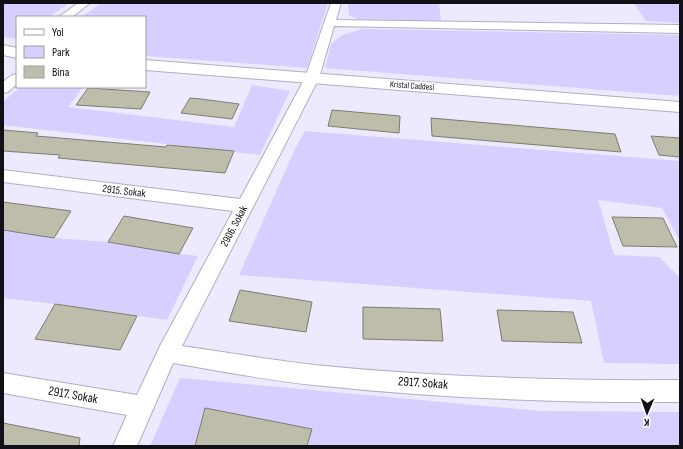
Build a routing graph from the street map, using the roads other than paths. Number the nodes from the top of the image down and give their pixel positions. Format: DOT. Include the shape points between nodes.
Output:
graph roads {
  1 [pos="85,3"];
  2 [pos="336,3"];
  3 [pos="66,16"];
  4 [pos="329,23"];
  5 [pos="680,29"];
  6 [pos="3,50"];
  7 [pos="16,53"];
  8 [pos="146,65"];
  9 [pos="312,78"];
  10 [pos="16,79"];
  11 [pos="3,89"];
  12 [pos="680,107"];
  13 [pos="3,176"];
  14 [pos="244,206"];
  15 [pos="167,353"];
  16 [pos="3,383"];
  17 [pos="680,391"];
  18 [pos="142,407"];
  19 [pos="125,446"];
  1 -- 3 [label="street"];
  2 -- 4 [label="street, 2906. Sokak"];
  4 -- 5 [label="street"];
  4 -- 9 [label="street, 2906. Sokak"];
  6 -- 7 [label="street"];
  8 -- 9 [label="street, Kristal Caddesi"];
  9 -- 12 [label="street, Kristal Caddesi"];
  9 -- 14 [label="street, 2906. Sokak"];
  10 -- 11 [label="street"];
  13 -- 14 [label="street, 2915. Sokak"];
  14 -- 15 [label="street, 2906. Sokak"];
  15 -- 17 [label="street, 2917. Sokak" via="313,375 536,390"];
  15 -- 18 [label="street, 2906. Sokak"];
  16 -- 18 [label="street, 2917. Sokak"];
  18 -- 19 [label="street, 2906. Sokak"];
}
